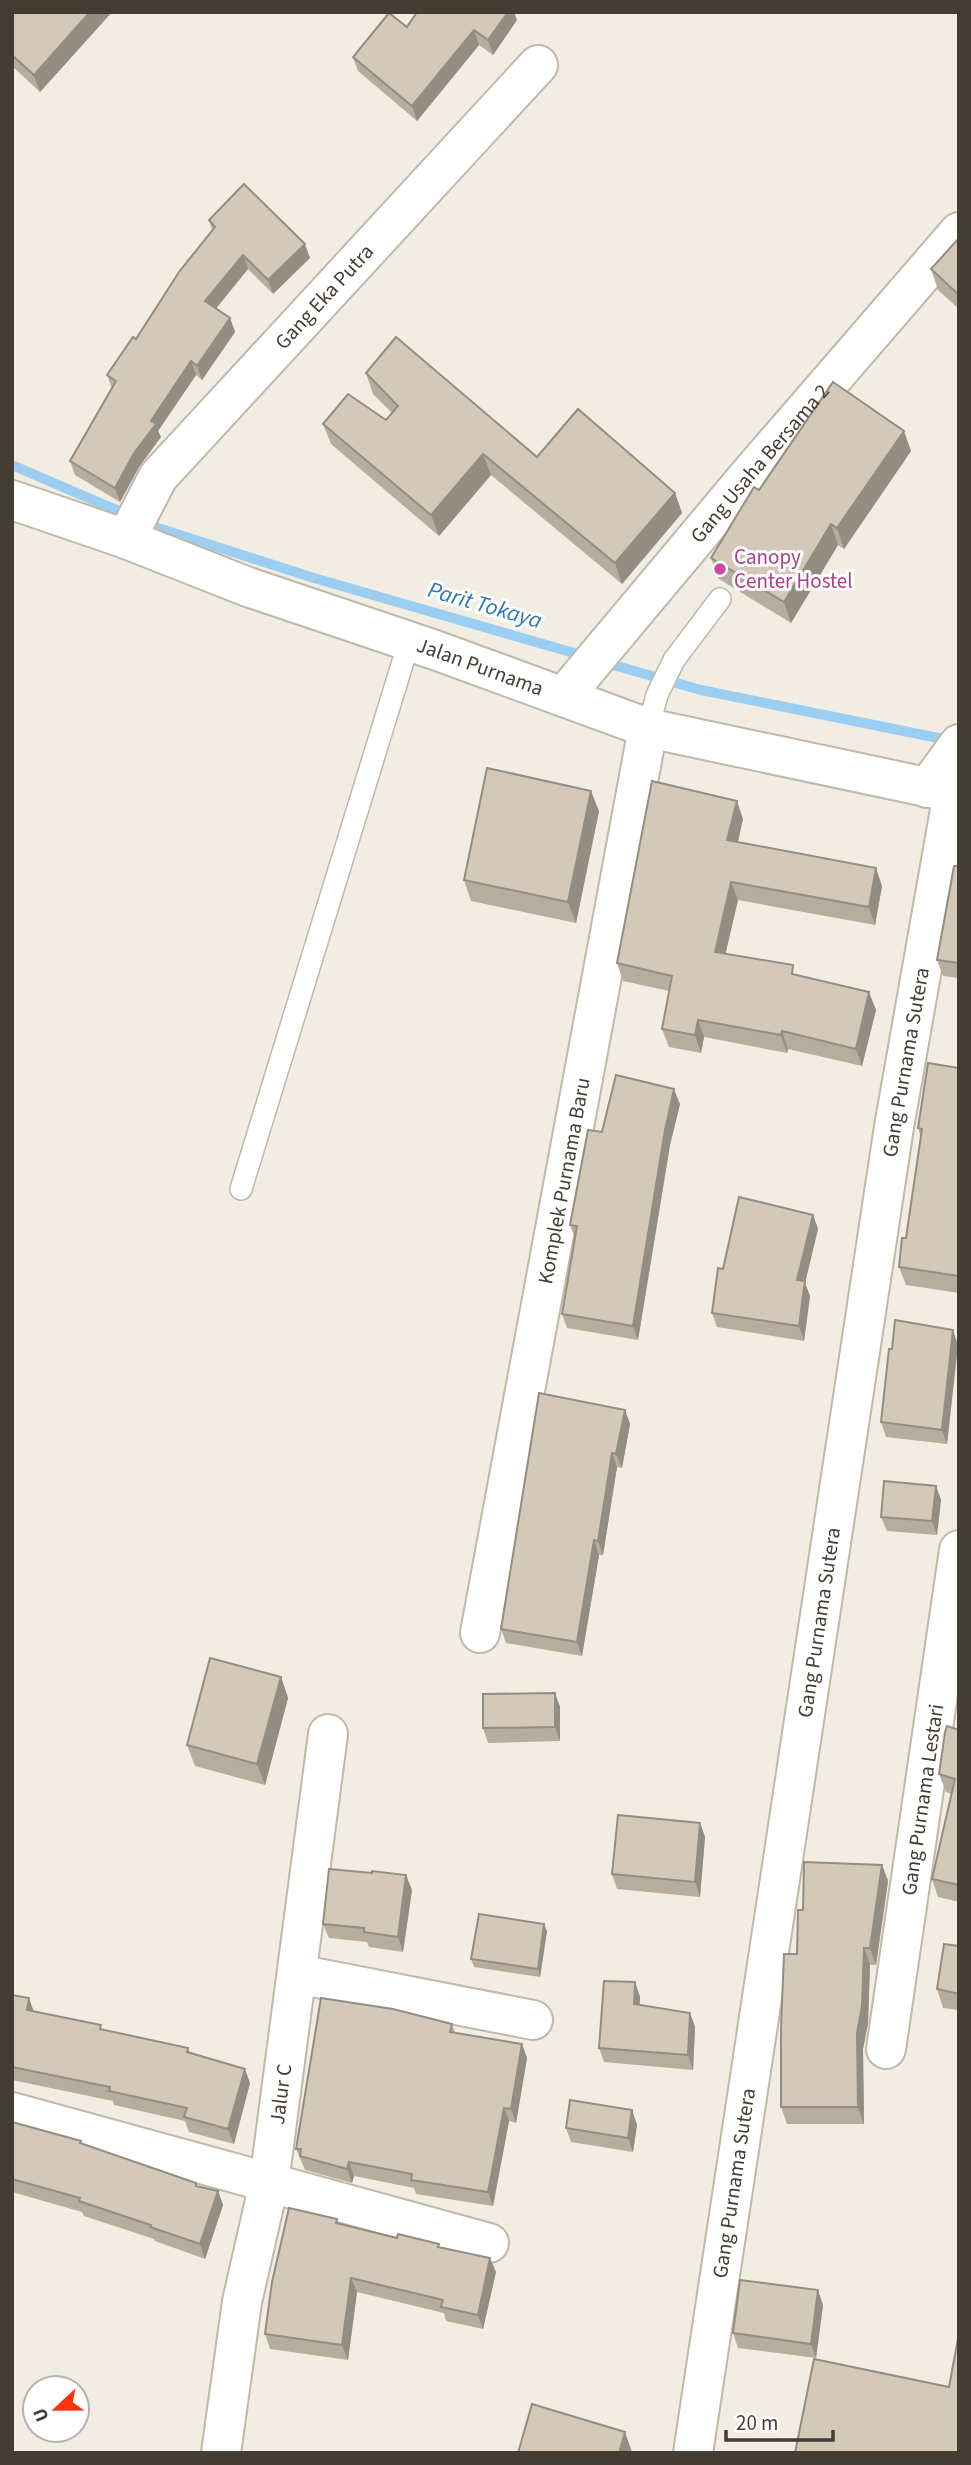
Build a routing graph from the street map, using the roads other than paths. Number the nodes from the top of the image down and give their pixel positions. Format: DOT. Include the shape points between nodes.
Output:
graph roads {
  1 [pos="538,65"];
  2 [pos="959,232"];
  3 [pos="12,500"];
  4 [pos="128,535"];
  5 [pos="720,599"];
  6 [pos="409,642"];
  7 [pos="569,690"];
  8 [pos="652,712"];
  9 [pos="949,776"];
  10 [pos="241,1189"];
  11 [pos="959,1550"];
  12 [pos="480,1633"];
  13 [pos="328,1734"];
  14 [pos="297,1974"];
  15 [pos="533,2020"];
  16 [pos="886,2049"];
  17 [pos="12,2112"];
  18 [pos="269,2183"];
  19 [pos="489,2243"];
  20 [pos="221,2453"];
  21 [pos="693,2453"];
  1 -- 4 [label="street, Gang Eka Putra" via="158,477"];
  2 -- 7 [label="street, Gang Usaha Bersama 2"];
  3 -- 4 [label="street, Jalan Purnama"];
  4 -- 6 [label="street, Jalan Purnama" via="248,587"];
  5 -- 8 [label="lane" via="674,660"];
  6 -- 7 [label="street, Jalan Purnama"];
  6 -- 10 [label="lane"];
  7 -- 8 [label="street, Jalan Purnama"];
  8 -- 9 [label="street, Jalan Purnama"];
  8 -- 12 [label="street, Komplek Purnama Baru"];
  9 -- 21 [label="street, Gang Purnama Sutera"];
  11 -- 16 [label="street, Gang Purnama Lestari"];
  13 -- 14 [label="street, Jalur C"];
  14 -- 15 [label="street"];
  14 -- 18 [label="street, Jalur C"];
  17 -- 18 [label="street"];
  18 -- 19 [label="street"];
  18 -- 20 [label="street, Jalur C" via="242,2302"];
}
